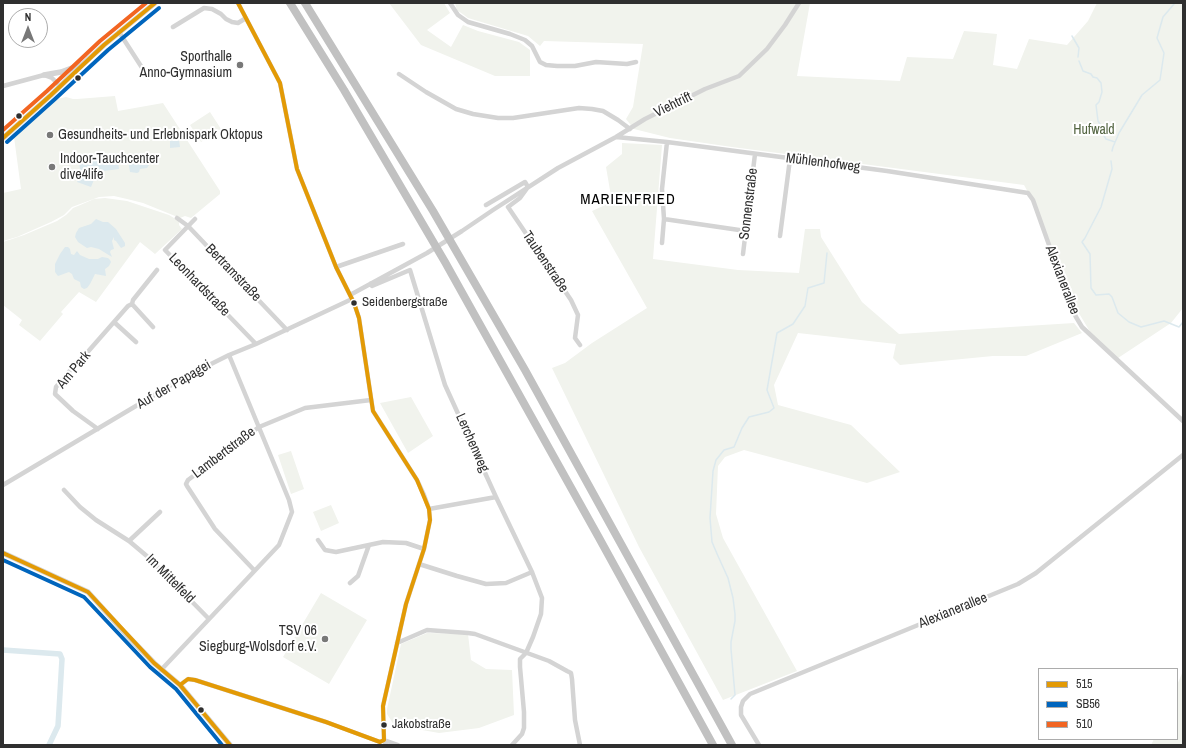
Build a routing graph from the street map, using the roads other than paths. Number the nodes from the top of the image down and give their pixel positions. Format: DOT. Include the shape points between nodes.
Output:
graph roads {
  1 [pos="155,3"];
  2 [pos="238,3"];
  3 [pos="290,3"];
  4 [pos="305,3"];
  5 [pos="450,3"];
  6 [pos="799,3"];
  7 [pos="246,18"];
  8 [pos="173,27"];
  9 [pos="119,32"];
  10 [pos="636,62"];
  11 [pos="82,65"];
  12 [pos="399,74"];
  13 [pos="44,75"];
  14 [pos="148,77"];
  15 [pos="3,86"];
  16 [pos="60,86"];
  17 [pos="630,129"];
  18 [pos="616,137"];
  19 [pos="3,138"];
  20 [pos="667,142"];
  21 [pos="755,154"];
  22 [pos="790,159"];
  23 [pos="528,187"];
  24 [pos="1028,193"];
  25 [pos="486,205"];
  26 [pos="177,218"];
  27 [pos="195,219"];
  28 [pos="664,219"];
  29 [pos="188,226"];
  30 [pos="746,231"];
  31 [pos="780,236"];
  32 [pos="662,243"];
  33 [pos="403,244"];
  34 [pos="427,253"];
  35 [pos="743,254"];
  36 [pos="336,267"];
  37 [pos="157,270"];
  38 [pos="370,284"];
  39 [pos="351,297"];
  40 [pos="132,304"];
  41 [pos="114,322"];
  42 [pos="153,327"];
  43 [pos="287,330"];
  44 [pos="136,342"];
  45 [pos="256,344"];
  46 [pos="580,345"];
  47 [pos="229,355"];
  48 [pos="371,400"];
  49 [pos="1183,421"];
  50 [pos="259,427"];
  51 [pos="98,429"];
  52 [pos="1183,455"];
  53 [pos="3,485"];
  54 [pos="64,490"];
  55 [pos="496,497"];
  56 [pos="429,509"];
  57 [pos="160,512"];
  58 [pos="318,540"];
  59 [pos="129,541"];
  60 [pos="369,545"];
  61 [pos="424,549"];
  62 [pos="3,553"];
  63 [pos="419,564"];
  64 [pos="254,570"];
  65 [pos="532,572"];
  66 [pos="350,583"];
  67 [pos="209,618"];
  68 [pos="397,643"];
  69 [pos="526,653"];
  70 [pos="161,670"];
  71 [pos="180,685"];
  72 [pos="384,740"];
  73 [pos="230,745"];
  74 [pos="386,745"];
  75 [pos="398,745"];
  76 [pos="512,745"];
  77 [pos="580,745"];
  78 [pos="713,745"];
  79 [pos="732,745"];
  80 [pos="759,745"];
  1 -- 9 [label="street"];
  2 -- 7 [label="street"];
  3 -- 78 [label="highway" via="420,218"];
  4 -- 79 [label="highway" via="433,211 525,370"];
  5 -- 10 [label="street" via="458,15 468,22 526,40 540,62 546,65"];
  6 -- 17 [label="street, Viehtrift" via="767,49 739,76 705,89 644,119"];
  7 -- 8 [label="street" via="238,23 232,22 221,14 204,8"];
  7 -- 36 [label="street" via="280,83 297,169"];
  9 -- 11 [label="street"];
  9 -- 14 [label="street"];
  11 -- 13 [label="street"];
  11 -- 16 [label="street"];
  12 -- 17 [label="street" via="456,109 473,114 513,118 579,108 592,109 604,111"];
  13 -- 15 [label="street"];
  13 -- 16 [label="street" via="52,78"];
  16 -- 19 [label="street"];
  17 -- 18 [label="street, Viehtrift"];
  18 -- 20 [label="street, Mühlenhofweg"];
  18 -- 23 [label="street, Viehtrift"];
  20 -- 21 [label="street, Mühlenhofweg"];
  20 -- 28 [label="street" via="662,189"];
  21 -- 22 [label="street, Mühlenhofweg"];
  21 -- 30 [label="street, Sonnenstraße"];
  22 -- 24 [label="street, Mühlenhofweg"];
  22 -- 31 [label="street"];
  23 -- 25 [label="street, Viehtrift" via="525,182"];
  23 -- 34 [label="street, Viehtrift"];
  23 -- 46 [label="street, Taubenstraße" via="520,198 508,207 571,300 578,315 575,338"];
  24 -- 49 [label="street, Alexianerallee" via="1033,200 1069,301 1082,327"];
  26 -- 29 [label="street, Bertramstraße"];
  27 -- 29 [label="street"];
  28 -- 30 [label="street"];
  28 -- 32 [label="street"];
  29 -- 43 [label="street, Bertramstraße"];
  29 -- 45 [label="street, Leonhardstraße" via="165,250"];
  30 -- 35 [label="street, Sonnenstraße"];
  33 -- 36 [label="street"];
  34 -- 38 [label="street, Auf der Papagei"];
  36 -- 39 [label="street"];
  37 -- 40 [label="street, Am Park"];
  38 -- 39 [label="street, Auf der Papagei"];
  38 -- 55 [label="street, Lerchenweg" via="372,286 410,270 445,385"];
  39 -- 43 [label="street, Auf der Papagei"];
  39 -- 48 [label="street" via="359,318"];
  40 -- 41 [label="street, Am Park"];
  40 -- 42 [label="street"];
  41 -- 44 [label="street"];
  41 -- 51 [label="street, Am Park" via="56,387 55,394"];
  43 -- 45 [label="street, Auf der Papagei"];
  45 -- 47 [label="street, Auf der Papagei"];
  47 -- 50 [label="street"];
  47 -- 51 [label="street, Auf der Papagei" via="183,378"];
  48 -- 50 [label="street, Lambertstraße" via="305,408"];
  48 -- 56 [label="street" via="373,411 417,480"];
  50 -- 64 [label="street" via="292,512 278,545"];
  50 -- 64 [label="street, Lambertstraße" via="208,464 186,484 215,529"];
  51 -- 53 [label="street, Auf der Papagei"];
  52 -- 80 [label="street, Alexianerallee" via="1036,573 1018,584 750,694 740,707 741,715"];
  54 -- 59 [label="street, Im Mittelfeld" via="80,508"];
  55 -- 56 [label="street"];
  55 -- 65 [label="street, Lerchenweg"];
  56 -- 61 [label="street" via="430,520"];
  57 -- 59 [label="street"];
  58 -- 60 [label="street" via="325,550 336,552"];
  59 -- 67 [label="street, Im Mittelfeld"];
  60 -- 61 [label="street" via="383,542 406,543"];
  60 -- 66 [label="street" via="358,576"];
  61 -- 63 [label="street"];
  62 -- 70 [label="street" via="88,592"];
  63 -- 65 [label="street" via="486,584 506,583"];
  63 -- 68 [label="street"];
  64 -- 67 [label="street"];
  65 -- 69 [label="street, Lerchenweg" via="542,598 541,614"];
  67 -- 70 [label="street"];
  68 -- 69 [label="street" via="427,630 468,633"];
  68 -- 72 [label="street" via="383,706"];
  69 -- 76 [label="street, Lerchenweg" via="520,659 524,728"];
  69 -- 77 [label="street" via="549,661 571,673"];
  70 -- 71 [label="street"];
  71 -- 72 [label="street" via="188,680 195,680 380,742"];
  71 -- 73 [label="street"];
  72 -- 74 [label="street"];
  72 -- 75 [label="street"];
}
